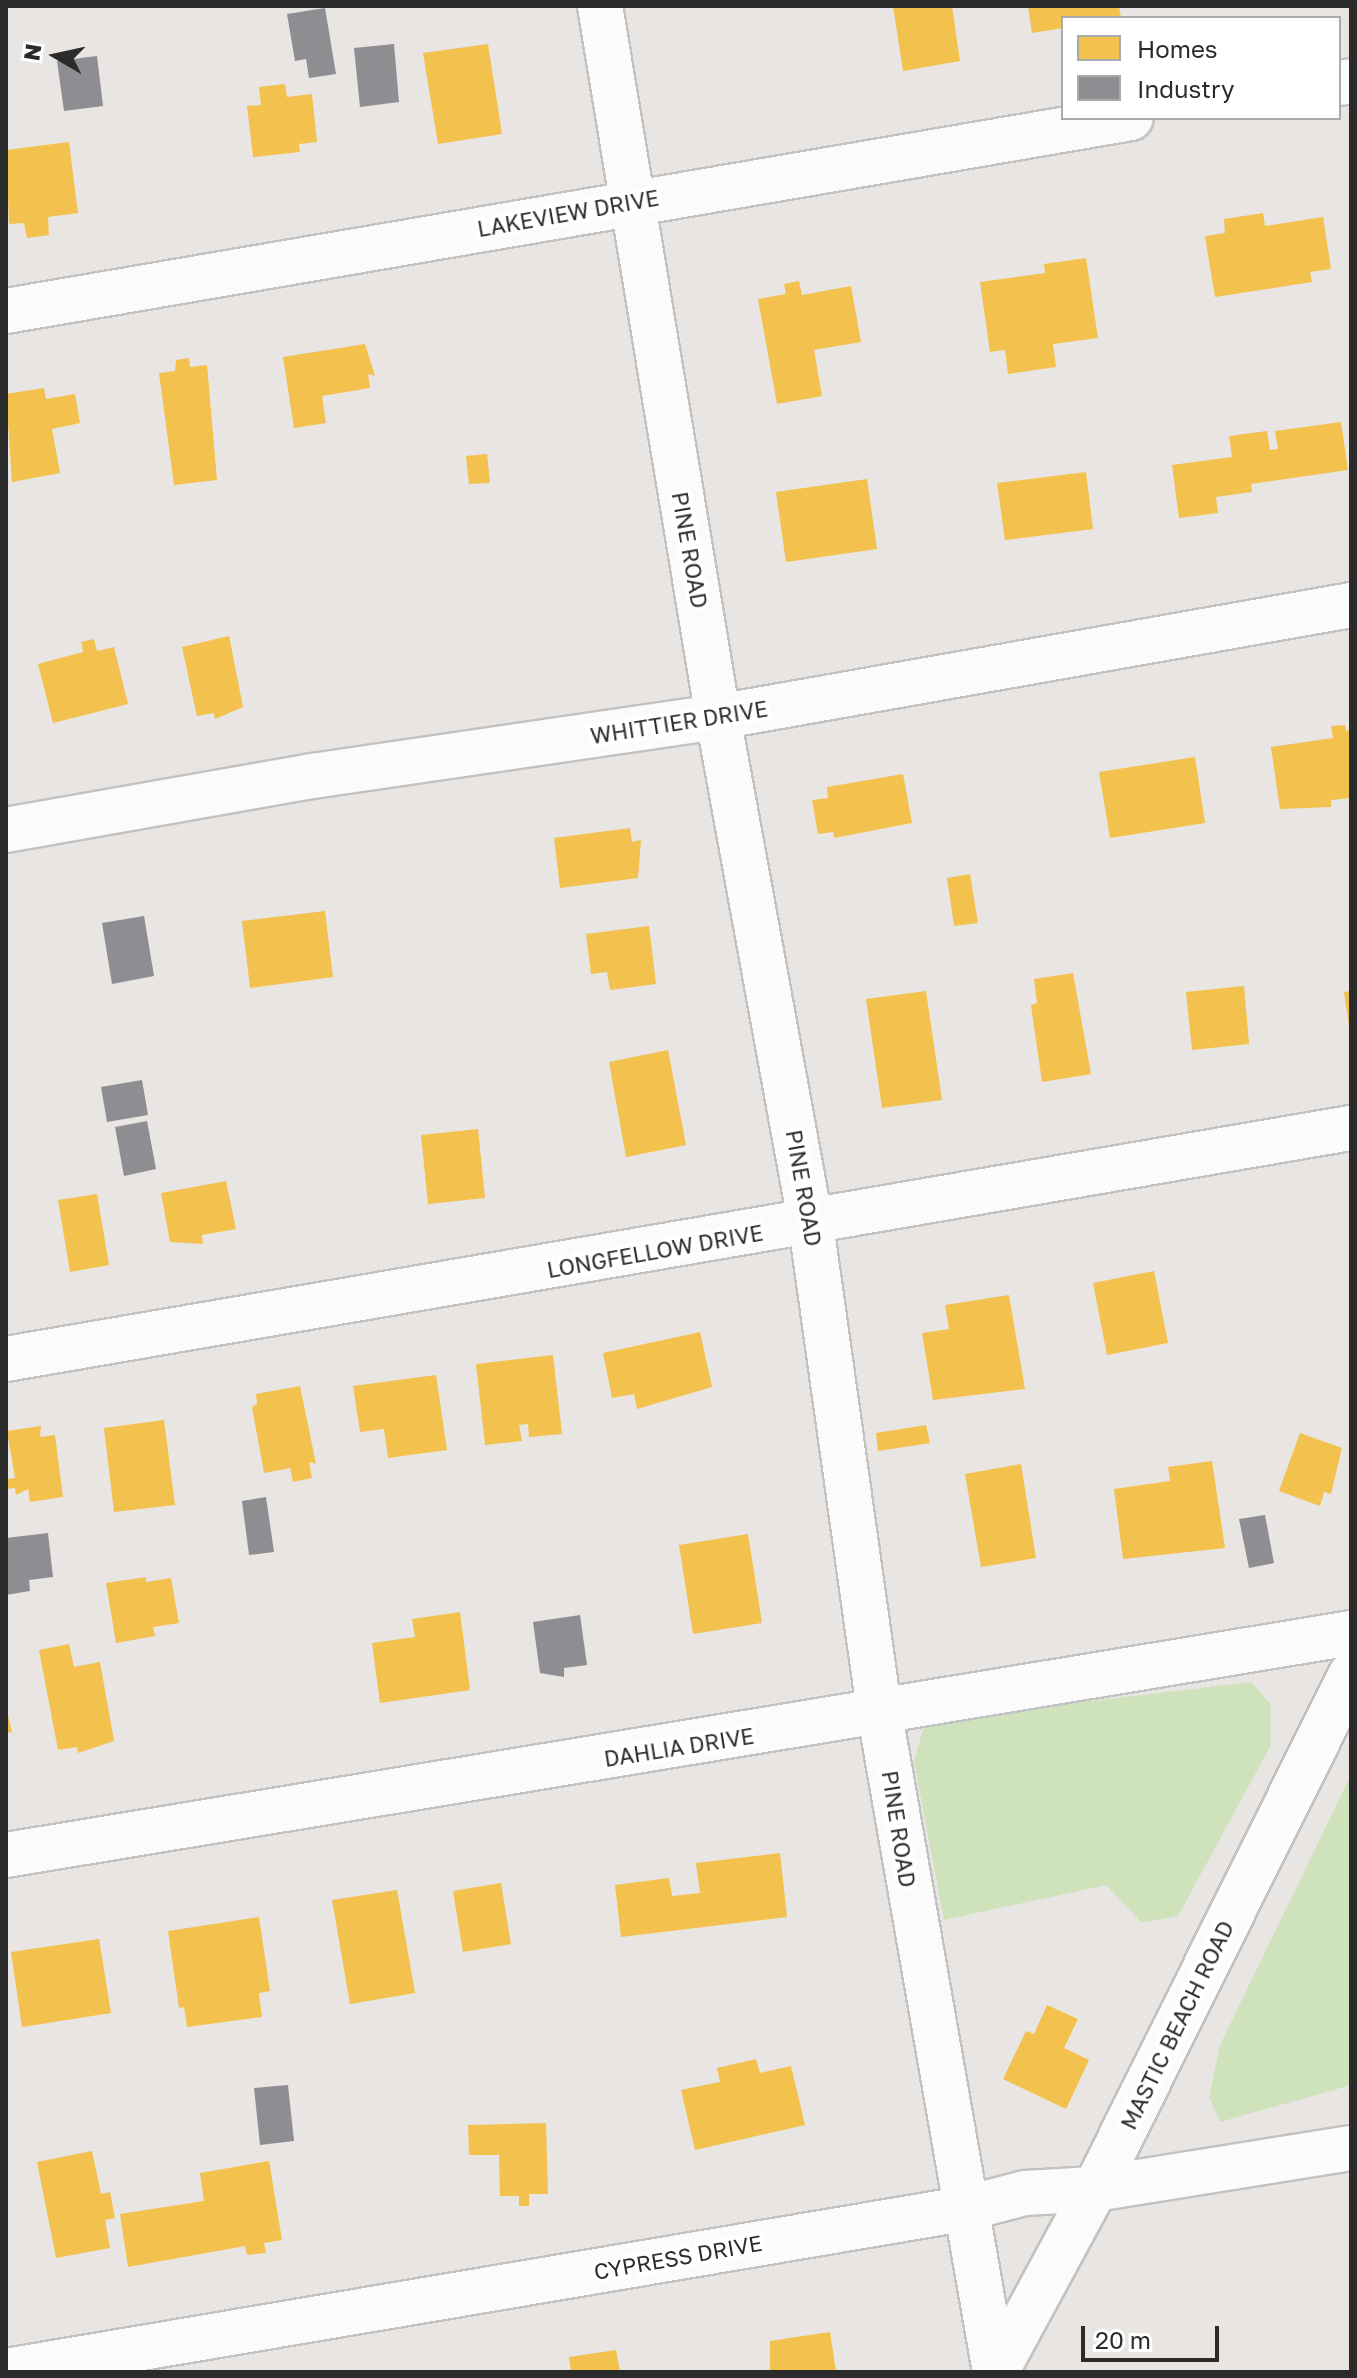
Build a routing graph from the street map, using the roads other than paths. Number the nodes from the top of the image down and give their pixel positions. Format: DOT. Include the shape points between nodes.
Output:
graph roads {
  1 [pos="600,6"];
  2 [pos="1119,120"];
  3 [pos="631,202"];
  4 [pos="6,311"];
  5 [pos="1351,605"];
  6 [pos="718,717"];
  7 [pos="6,830"];
  8 [pos="1351,1128"];
  9 [pos="811,1225"];
  10 [pos="6,1359"];
  11 [pos="1351,1633"];
  12 [pos="1351,1674"];
  13 [pos="880,1715"];
  14 [pos="6,1855"];
  15 [pos="1351,2148"];
  16 [pos="1095,2189"];
  17 [pos="963,2209"];
  18 [pos="6,2371"];
  19 [pos="996,2372"];
  1 -- 3 [label="street, PINE ROAD"];
  2 -- 3 [label="street, LAKEVIEW DRIVE"];
  3 -- 4 [label="street, LAKEVIEW DRIVE"];
  3 -- 6 [label="street, PINE ROAD"];
  5 -- 6 [label="street, WHITTIER DRIVE"];
  6 -- 7 [label="street, WHITTIER DRIVE" via="312,776"];
  6 -- 9 [label="street, PINE ROAD"];
  8 -- 9 [label="street, LONGFELLOW DRIVE"];
  9 -- 10 [label="street, LONGFELLOW DRIVE"];
  9 -- 13 [label="street, PINE ROAD"];
  11 -- 13 [label="street, DAHLIA DRIVE"];
  12 -- 16 [label="street, MASTIC BEACH ROAD"];
  13 -- 14 [label="street, DAHLIA DRIVE"];
  13 -- 17 [label="street, PINE ROAD"];
  15 -- 16 [label="street, CYPRESS DRIVE"];
  16 -- 17 [label="street, CYPRESS DRIVE" via="1025,2193"];
  16 -- 19 [label="street, MASTIC BEACH ROAD"];
  17 -- 18 [label="street, CYPRESS DRIVE"];
  17 -- 19 [label="street, PINE ROAD"];
}
